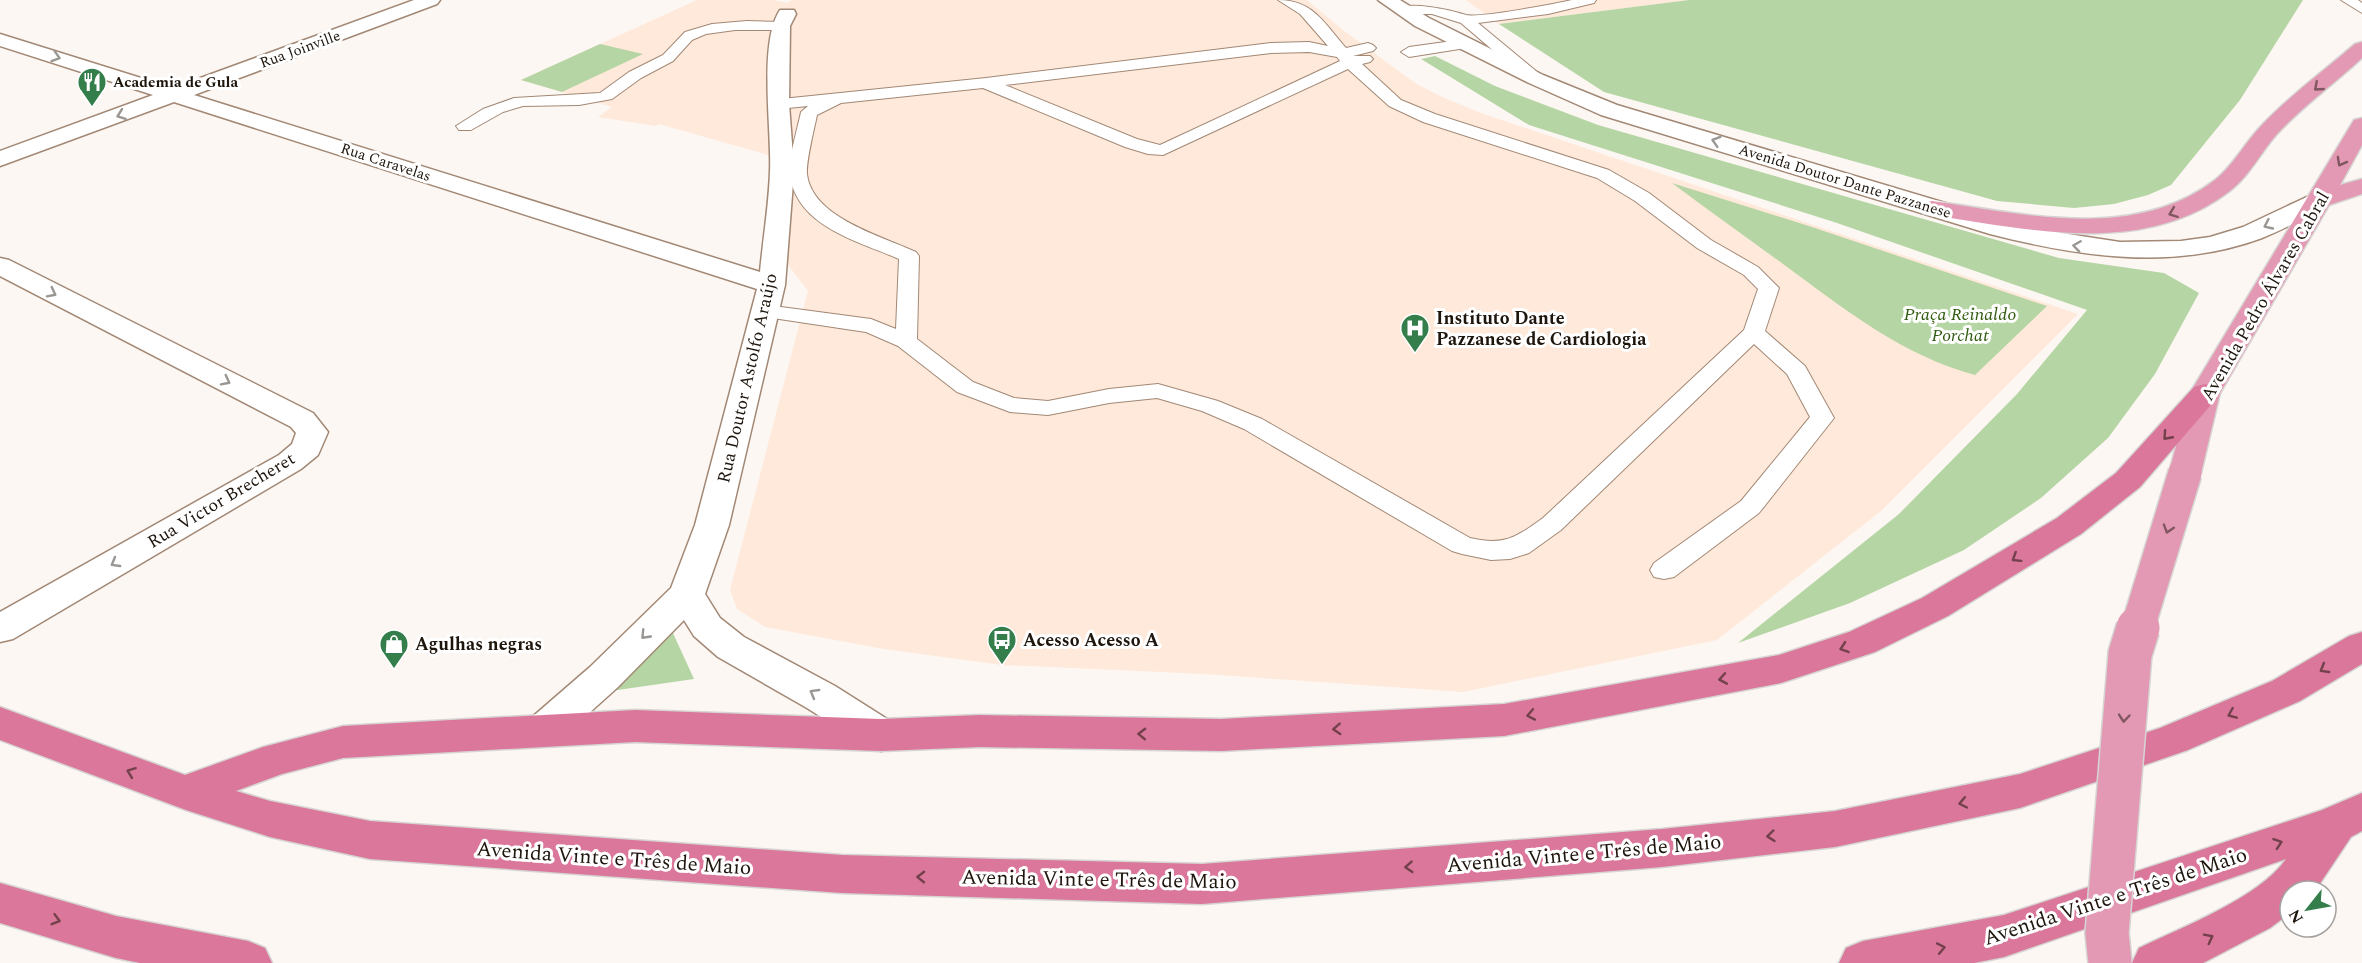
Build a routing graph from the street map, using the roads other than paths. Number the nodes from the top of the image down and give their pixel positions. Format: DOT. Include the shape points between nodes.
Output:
graph roads {
  1 [pos="431,0"];
  2 [pos="1285,0"];
  3 [pos="1588,0"];
  4 [pos="2348,0"];
  5 [pos="1394,5"];
  6 [pos="2362,9"];
  7 [pos="784,20"];
  8 [pos="1466,20"];
  9 [pos="1457,39"];
  10 [pos="0,40"];
  11 [pos="2362,48"];
  12 [pos="1374,52"];
  13 [pos="1346,57"];
  14 [pos="1536,79"];
  15 [pos="986,83"];
  16 [pos="176,95"];
  17 [pos="837,98"];
  18 [pos="778,104"];
  19 [pos="2362,125"];
  20 [pos="465,126"];
  21 [pos="0,159"];
  22 [pos="2362,186"];
  23 [pos="2320,200"];
  24 [pos="1932,208"];
  25 [pos="0,266"];
  26 [pos="769,298"];
  27 [pos="1754,332"];
  28 [pos="906,341"];
  29 [pos="2205,393"];
  30 [pos="1664,570"];
  31 [pos="687,594"];
  32 [pos="0,629"];
  33 [pos="2362,646"];
  34 [pos="0,723"];
  35 [pos="544,730"];
  36 [pos="881,735"];
  37 [pos="186,793"];
  38 [pos="2349,817"];
  39 [pos="0,903"];
  40 [pos="248,963"];
  41 [pos="1863,963"];
  42 [pos="2110,963"];
  43 [pos="2156,963"];
  1 -- 16 [label="street, Rua Joinville"];
  2 -- 13 [label="lane" via="1305,11"];
  3 -- 8 [label="lane" via="1548,10"];
  4 -- 6 [label="lane"];
  5 -- 8 [label="lane" via="1446,12"];
  5 -- 9 [label="street, Avenida Doutor Dante Pazzanese"];
  7 -- 18 [label="street, Rua Doutor Astolfo Araújo"];
  7 -- 20 [label="lane" via="724,27 690,36 673,54 607,96 579,102 531,100 506,104"];
  8 -- 14 [label="lane"];
  9 -- 9 [label="lane" via="1403,47"];
  9 -- 14 [label="street, Avenida Doutor Dante Pazzanese"];
  10 -- 16 [label="street, Rua Caravelas, one-way"];
  11 -- 24 [label="main road, one-way" via="2270,129 2223,185 2176,212 2139,223 2083,226"];
  12 -- 13 [label="lane"];
  13 -- 15 [label="lane" via="1309,47 1272,48"];
  13 -- 15 [label="lane" via="1163,150 1131,143"];
  13 -- 27 [label="lane" via="1395,103 1429,118 1603,174 1642,197 1704,244 1751,271 1769,288"];
  24 -- 14 [label="street, Avenida Doutor Dante Pazzanese, one-way" via="1609,110"];
  15 -- 17 [label="lane"];
  16 -- 21 [label="street, Rua Joinville, one-way"];
  16 -- 26 [label="street, Rua Caravelas"];
  17 -- 18 [label="lane"];
  17 -- 28 [label="lane" via="809,112 798,174 800,186 806,199 828,220 909,256"];
  18 -- 26 [label="street, Rua Doutor Astolfo Araújo" via="782,170"];
  19 -- 23 [label="main road, Avenida Pedro Álvares Cabral, one-way"];
  22 -- 23 [label="main road"];
  23 -- 24 [label="street, Avenida Doutor Dante Pazzanese, one-way" via="2243,236 2198,247 2143,251 2062,244"];
  23 -- 29 [label="main road, Avenida Pedro Álvares Cabral"];
  25 -- 32 [label="street, Rua Victor Brecheret, one-way" via="302,420 312,432 307,448 290,462"];
  26 -- 28 [label="lane" via="871,326"];
  26 -- 31 [label="street, Rua Doutor Astolfo Araújo" via="712,525"];
  27 -- 28 [label="lane" via="1552,524 1523,546 1492,553 1462,545 1253,424 1210,406 1158,391 1048,408 1010,405 965,387"];
  27 -- 30 [label="lane" via="1797,370 1822,418 1750,507"];
  29 -- 36 [label="highway, one-way" via="2128,480 2069,526 1935,607 1862,642 1781,669 1504,720 1221,735 980,731"];
  29 -- 42 [label="main road, Avenida Pedro Álvares Cabral, one-way, bridge" via="2130,654 2107,933"];
  31 -- 35 [label="street, Rua Doutor Astolfo Araújo, one-way"];
  36 -- 31 [label="street, one-way" via="731,647 707,627"];
  33 -- 37 [label="highway, Avenida Vinte e Três de Maio, one-way" via="2286,691 2174,739 2020,791 1835,829 1662,848 1202,884 842,874 370,840 270,819"];
  37 -- 34 [label="highway, Avenida Vinte e Três de Maio, one-way"];
  35 -- 36 [label="highway" via="635,726"];
  35 -- 37 [label="highway" via="343,742 244,768"];
  41 -- 38 [label="highway, Avenida Vinte e Três de Maio, one-way" via="2004,936"];
  43 -- 38 [label="highway, one-way" via="2254,914 2296,882"];
  39 -- 40 [label="highway, one-way" via="116,937"];
}
